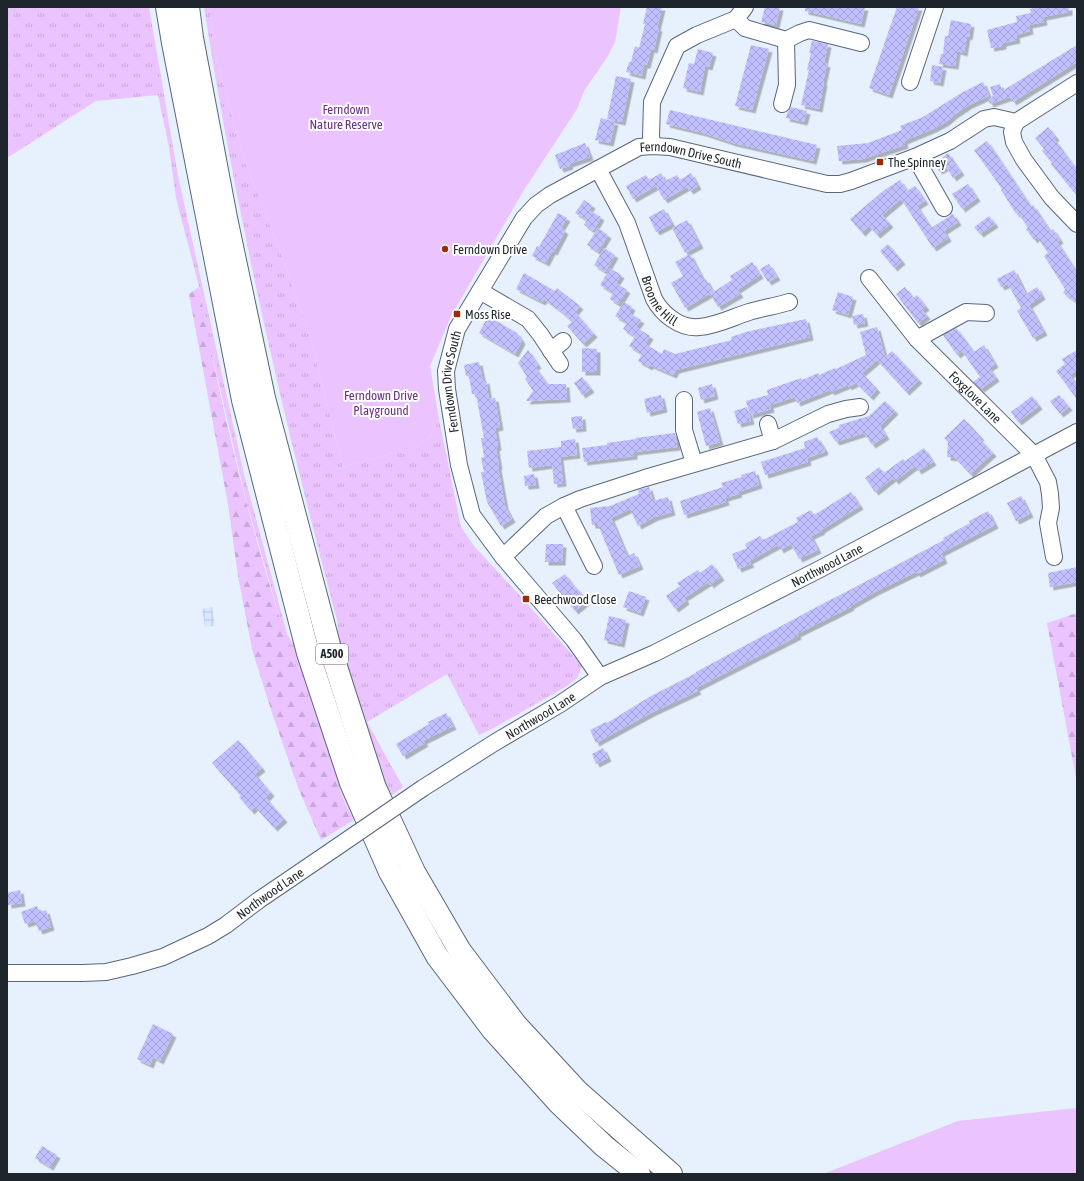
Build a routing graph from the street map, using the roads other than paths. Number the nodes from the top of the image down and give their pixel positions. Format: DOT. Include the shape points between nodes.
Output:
graph roads {
  1 [pos="167,7"];
  2 [pos="188,7"];
  3 [pos="935,7"];
  4 [pos="741,13"];
  5 [pos="786,40"];
  6 [pos="861,42"];
  7 [pos="910,82"];
  8 [pos="1077,83"];
  9 [pos="782,104"];
  10 [pos="1016,122"];
  11 [pos="653,146"];
  12 [pos="915,157"];
  13 [pos="598,169"];
  14 [pos="944,208"];
  15 [pos="1077,224"];
  16 [pos="868,278"];
  17 [pos="480,290"];
  18 [pos="789,302"];
  19 [pos="986,313"];
  20 [pos="917,339"];
  21 [pos="560,364"];
  22 [pos="684,400"];
  23 [pos="860,407"];
  24 [pos="768,424"];
  25 [pos="1077,432"];
  26 [pos="773,440"];
  27 [pos="1034,455"];
  28 [pos="694,463"];
  29 [pos="564,506"];
  30 [pos="1057,548"];
  31 [pos="503,556"];
  32 [pos="594,566"];
  33 [pos="600,677"];
  34 [pos="7,973"];
  35 [pos="639,1174"];
  36 [pos="671,1174"];
  1 -- 35 [label="highway, A500" via="243,400 308,653 351,783 390,872 437,956 493,1030 558,1102 604,1146"];
  2 -- 36 [label="highway, A500" via="226,218 264,398 329,645 375,788 414,872 460,951 516,1025 577,1091"];
  3 -- 7 [label="street"];
  4 -- 5 [label="street" via="745,28"];
  4 -- 11 [label="street" via="677,46 652,102"];
  5 -- 6 [label="street" via="809,30"];
  5 -- 9 [label="street" via="787,85"];
  8 -- 10 [label="street"];
  10 -- 12 [label="street" via="994,117 984,119 950,141"];
  10 -- 15 [label="street" via="1012,132 1014,142 1024,160 1052,198"];
  11 -- 12 [label="street, Ferndown Drive South" via="670,147 827,184 851,181"];
  11 -- 13 [label="street, Ferndown Drive South" via="640,147"];
  12 -- 14 [label="street"];
  13 -- 17 [label="street, Ferndown Drive South" via="536,205 524,218"];
  13 -- 18 [label="street, Broome Hill" via="627,223 654,299 670,318 698,328"];
  16 -- 20 [label="street, Foxglove Lane"];
  17 -- 21 [label="street" via="528,319 557,346"];
  17 -- 31 [label="street, Ferndown Drive South" via="457,329 446,370 447,389 459,465 472,515"];
  19 -- 20 [label="street" via="966,312"];
  20 -- 27 [label="street, Foxglove Lane"];
  22 -- 28 [label="street" via="684,430"];
  23 -- 26 [label="street" via="837,410"];
  24 -- 26 [label="street"];
  25 -- 27 [label="street, Northwood Lane"];
  26 -- 28 [label="street"];
  27 -- 30 [label="street, Foxglove Lane" via="1048,482 1051,508 1048,523"];
  27 -- 33 [label="street, Northwood Lane" via="822,568 655,653"];
  28 -- 29 [label="street"];
  29 -- 31 [label="street" via="546,516"];
  29 -- 32 [label="street"];
  31 -- 33 [label="street, Ferndown Drive South" via="574,640"];
  33 -- 34 [label="street, Northwood Lane, bridge" via="422,788 208,936 163,957 106,972"];
}
